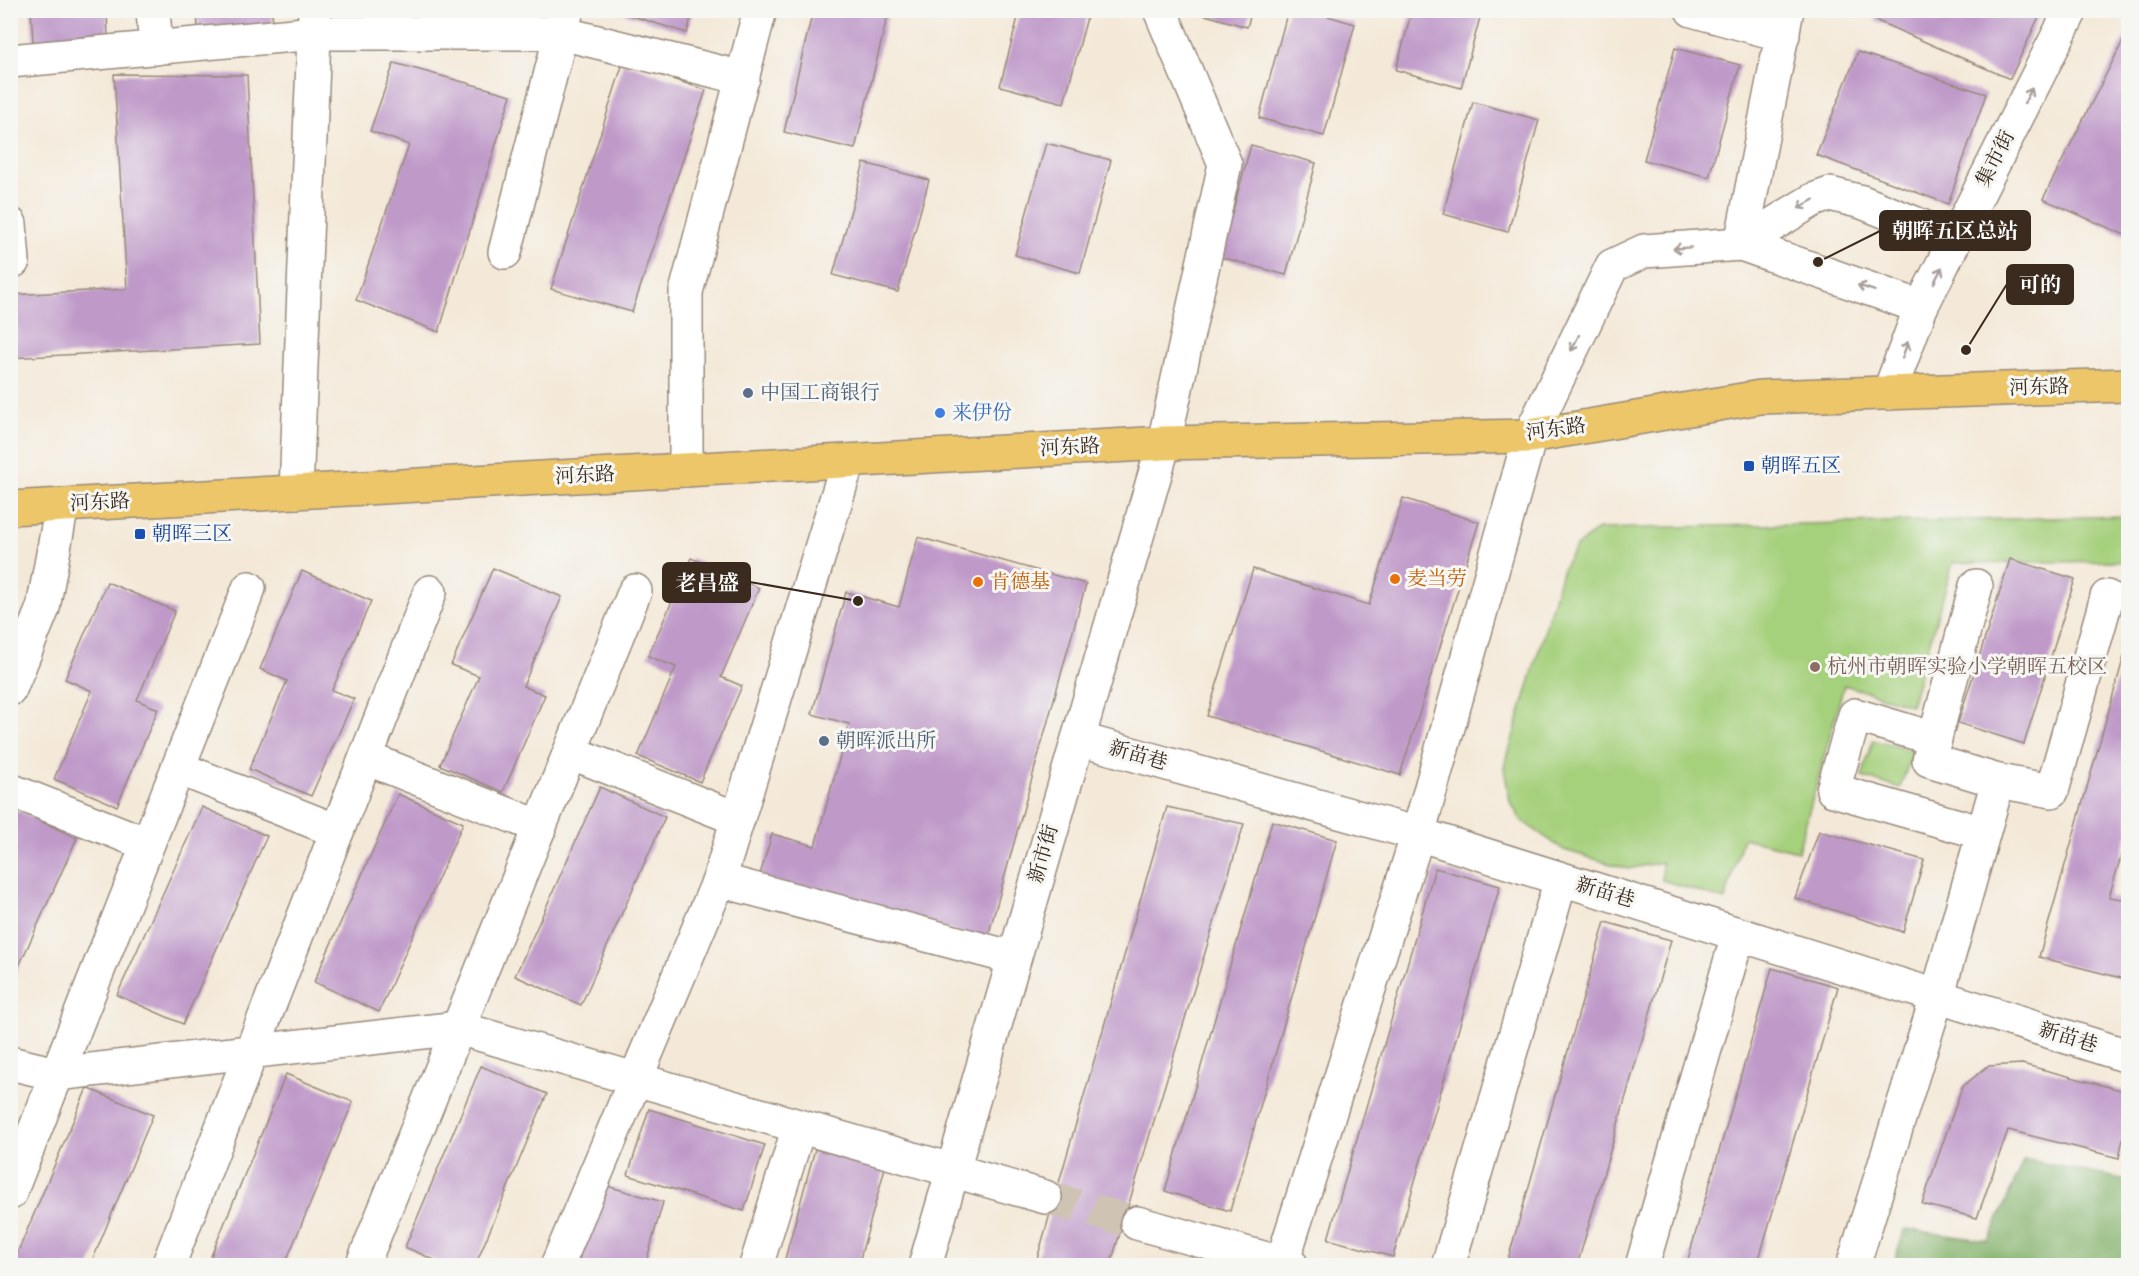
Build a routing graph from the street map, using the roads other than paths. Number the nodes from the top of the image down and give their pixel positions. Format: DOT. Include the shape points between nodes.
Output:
graph roads {
  1 [pos="153,10"];
  2 [pos="760,10"];
  3 [pos="1160,10"];
  4 [pos="1692,10"];
  5 [pos="2071,10"];
  6 [pos="315,22"];
  7 [pos="564,22"];
  8 [pos="1785,23"];
  9 [pos="156,48"];
  10 [pos="10,61"];
  11 [pos="743,78"];
  12 [pos="10,224"];
  13 [pos="1954,242"];
  14 [pos="1741,244"];
  15 [pos="506,252"];
  16 [pos="13,261"];
  17 [pos="1921,308"];
  18 [pos="2128,386"];
  19 [pos="1889,393"];
  20 [pos="1530,436"];
  21 [pos="1164,443"];
  22 [pos="848,461"];
  23 [pos="686,470"];
  24 [pos="296,492"];
  25 [pos="62,505"];
  26 [pos="10,508"];
  27 [pos="1976,586"];
  28 [pos="249,588"];
  29 [pos="635,591"];
  30 [pos="430,592"];
  31 [pos="2108,597"];
  32 [pos="10,689"];
  33 [pos="1078,739"];
  34 [pos="1935,739"];
  35 [pos="570,752"];
  36 [pos="366,758"];
  37 [pos="178,768"];
  38 [pos="1998,781"];
  39 [pos="10,790"];
  40 [pos="738,819"];
  41 [pos="540,827"];
  42 [pos="337,831"];
  43 [pos="1983,833"];
  44 [pos="1419,834"];
  45 [pos="147,844"];
  46 [pos="1561,879"];
  47 [pos="719,880"];
  48 [pos="1738,935"];
  49 [pos="1014,958"];
  50 [pos="1937,997"];
  51 [pos="458,1028"];
  52 [pos="252,1051"];
  53 [pos="2128,1056"];
  54 [pos="10,1062"];
  55 [pos="56,1074"];
  56 [pos="635,1079"];
  57 [pos="799,1127"];
  58 [pos="952,1171"];
  59 [pos="10,1193"];
  60 [pos="1045,1197"];
  61 [pos="1137,1223"];
  62 [pos="374,1262"];
  63 [pos="1287,1264"];
  64 [pos="168,1266"];
  65 [pos="557,1266"];
  66 [pos="756,1266"];
  67 [pos="925,1266"];
  68 [pos="1448,1266"];
  69 [pos="1642,1266"];
  70 [pos="1853,1266"];
  1 -- 9 [label="street"];
  2 -- 11 [label="street"];
  3 -- 21 [label="street, 新市街" via="1225,164"];
  4 -- 8 [label="street"];
  13 -- 5 [label="street, 集市街, one-way"];
  6 -- 7 [label="street"];
  6 -- 9 [label="street"];
  6 -- 24 [label="street"];
  7 -- 11 [label="street"];
  7 -- 15 [label="street"];
  8 -- 14 [label="street"];
  9 -- 10 [label="street"];
  11 -- 23 [label="street" via="686,292"];
  12 -- 16 [label="street"];
  13 -- 14 [label="street, one-way" via="1862,202 1830,194 1813,200"];
  17 -- 13 [label="street, 集市街, one-way"];
  17 -- 14 [label="street, one-way"];
  14 -- 20 [label="street, one-way" via="1644,251 1612,266"];
  19 -- 17 [label="street, 集市街, one-way"];
  18 -- 19 [label="main road, 河东路"];
  19 -- 20 [label="main road, 河东路" via="1760,397"];
  20 -- 21 [label="main road, 河东路"];
  20 -- 44 [label="street"];
  21 -- 22 [label="main road, 河东路"];
  21 -- 33 [label="street, 新市街"];
  22 -- 23 [label="main road, 河东路"];
  22 -- 40 [label="street"];
  23 -- 24 [label="main road, 河东路"];
  24 -- 25 [label="main road, 河东路"];
  25 -- 26 [label="main road, 河东路"];
  25 -- 32 [label="street" via="43,608"];
  27 -- 34 [label="street"];
  28 -- 37 [label="street"];
  29 -- 35 [label="street"];
  30 -- 36 [label="street"];
  31 -- 38 [label="street" via="2052,791"];
  33 -- 44 [label="street, 新苗巷"];
  33 -- 49 [label="street, 新市街"];
  34 -- 38 [label="street" via="1929,760"];
  34 -- 43 [label="street" via="1855,715 1833,790"];
  35 -- 40 [label="street"];
  35 -- 41 [label="street"];
  36 -- 41 [label="street"];
  36 -- 42 [label="street"];
  37 -- 42 [label="street"];
  37 -- 45 [label="street"];
  38 -- 43 [label="street"];
  39 -- 45 [label="street"];
  40 -- 47 [label="street"];
  41 -- 51 [label="street"];
  42 -- 52 [label="street"];
  43 -- 50 [label="street"];
  44 -- 46 [label="street, 新苗巷"];
  44 -- 63 [label="street"];
  45 -- 55 [label="street"];
  46 -- 48 [label="street, 新苗巷"];
  46 -- 68 [label="street"];
  47 -- 49 [label="street"];
  47 -- 56 [label="street"];
  48 -- 50 [label="street, 新苗巷"];
  48 -- 69 [label="street"];
  49 -- 58 [label="street, 新市街"];
  50 -- 53 [label="street, 新苗巷"];
  50 -- 70 [label="street"];
  51 -- 52 [label="street"];
  51 -- 56 [label="street"];
  51 -- 62 [label="street"];
  52 -- 55 [label="street"];
  52 -- 64 [label="street"];
  54 -- 55 [label="street"];
  55 -- 59 [label="street"];
  56 -- 57 [label="street"];
  56 -- 65 [label="street"];
  57 -- 58 [label="street"];
  57 -- 66 [label="street"];
  58 -- 60 [label="street"];
  58 -- 67 [label="street, 新市街"];
  61 -- 63 [label="street"];
}
